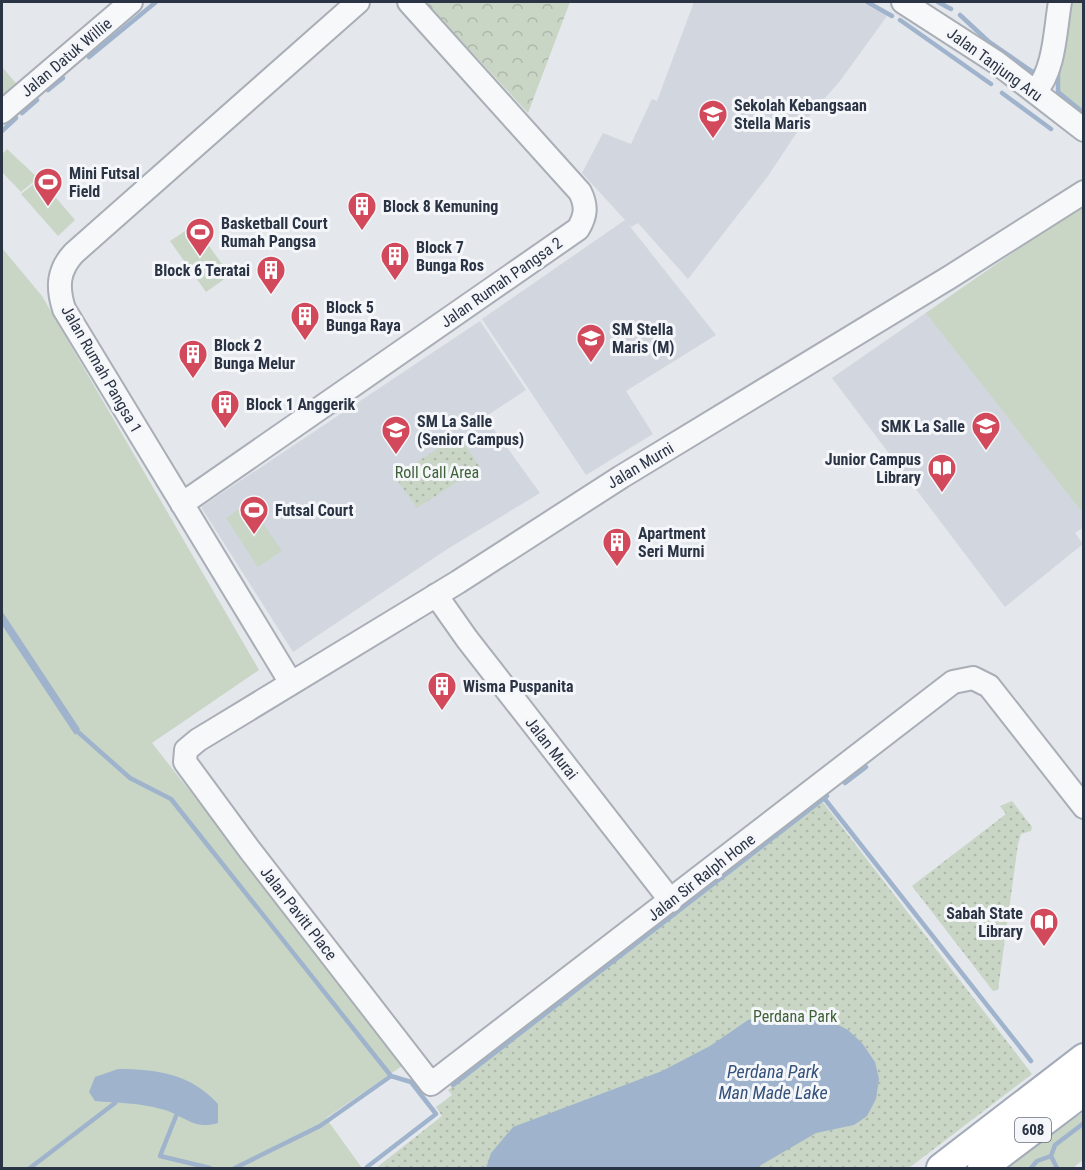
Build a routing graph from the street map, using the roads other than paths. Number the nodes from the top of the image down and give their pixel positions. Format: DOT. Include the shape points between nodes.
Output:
graph roads {
  1 [pos="131,2"];
  2 [pos="358,2"];
  3 [pos="409,2"];
  4 [pos="1060,2"];
  5 [pos="900,3"];
  6 [pos="1035,92"];
  7 [pos="2,112"];
  8 [pos="1083,130"];
  9 [pos="1083,192"];
  10 [pos="182,504"];
  11 [pos="436,595"];
  12 [pos="291,684"];
  13 [pos="198,740"];
  14 [pos="1083,807"];
  15 [pos="671,901"];
  16 [pos="1083,1058"];
  17 [pos="431,1084"];
  18 [pos="1083,1091"];
  19 [pos="941,1168"];
  20 [pos="982,1168"];
  1 -- 7 [label="street, Jalan Datuk Willie"];
  2 -- 10 [label="street, Jalan Rumah Pangsa 1" via="74,253 60,276 64,309"];
  3 -- 10 [label="street, Jalan Rumah Pangsa 2" via="580,192 585,202 583,220 578,229"];
  4 -- 6 [label="street" via="1048,69 1043,84"];
  5 -- 6 [label="street, Jalan Tanjung Aru" via="949,30"];
  6 -- 8 [label="street, Jalan Tanjung Aru"];
  9 -- 11 [label="street, Jalan Murni"];
  10 -- 12 [label="street, Jalan Rumah Pangsa 1"];
  11 -- 12 [label="street, Jalan Murni"];
  11 -- 15 [label="street, Jalan Murai"];
  12 -- 13 [label="street, Jalan Murni"];
  13 -- 17 [label="street, Jalan Pavitt Place" via="186,750 185,762"];
  14 -- 15 [label="street, Jalan Sir Ralph Hone" via="989,686 973,678 953,682"];
  15 -- 17 [label="street, Jalan Sir Ralph Hone"];
  16 -- 19 [label="main road, 608"];
  18 -- 20 [label="main road, 608"];
}
